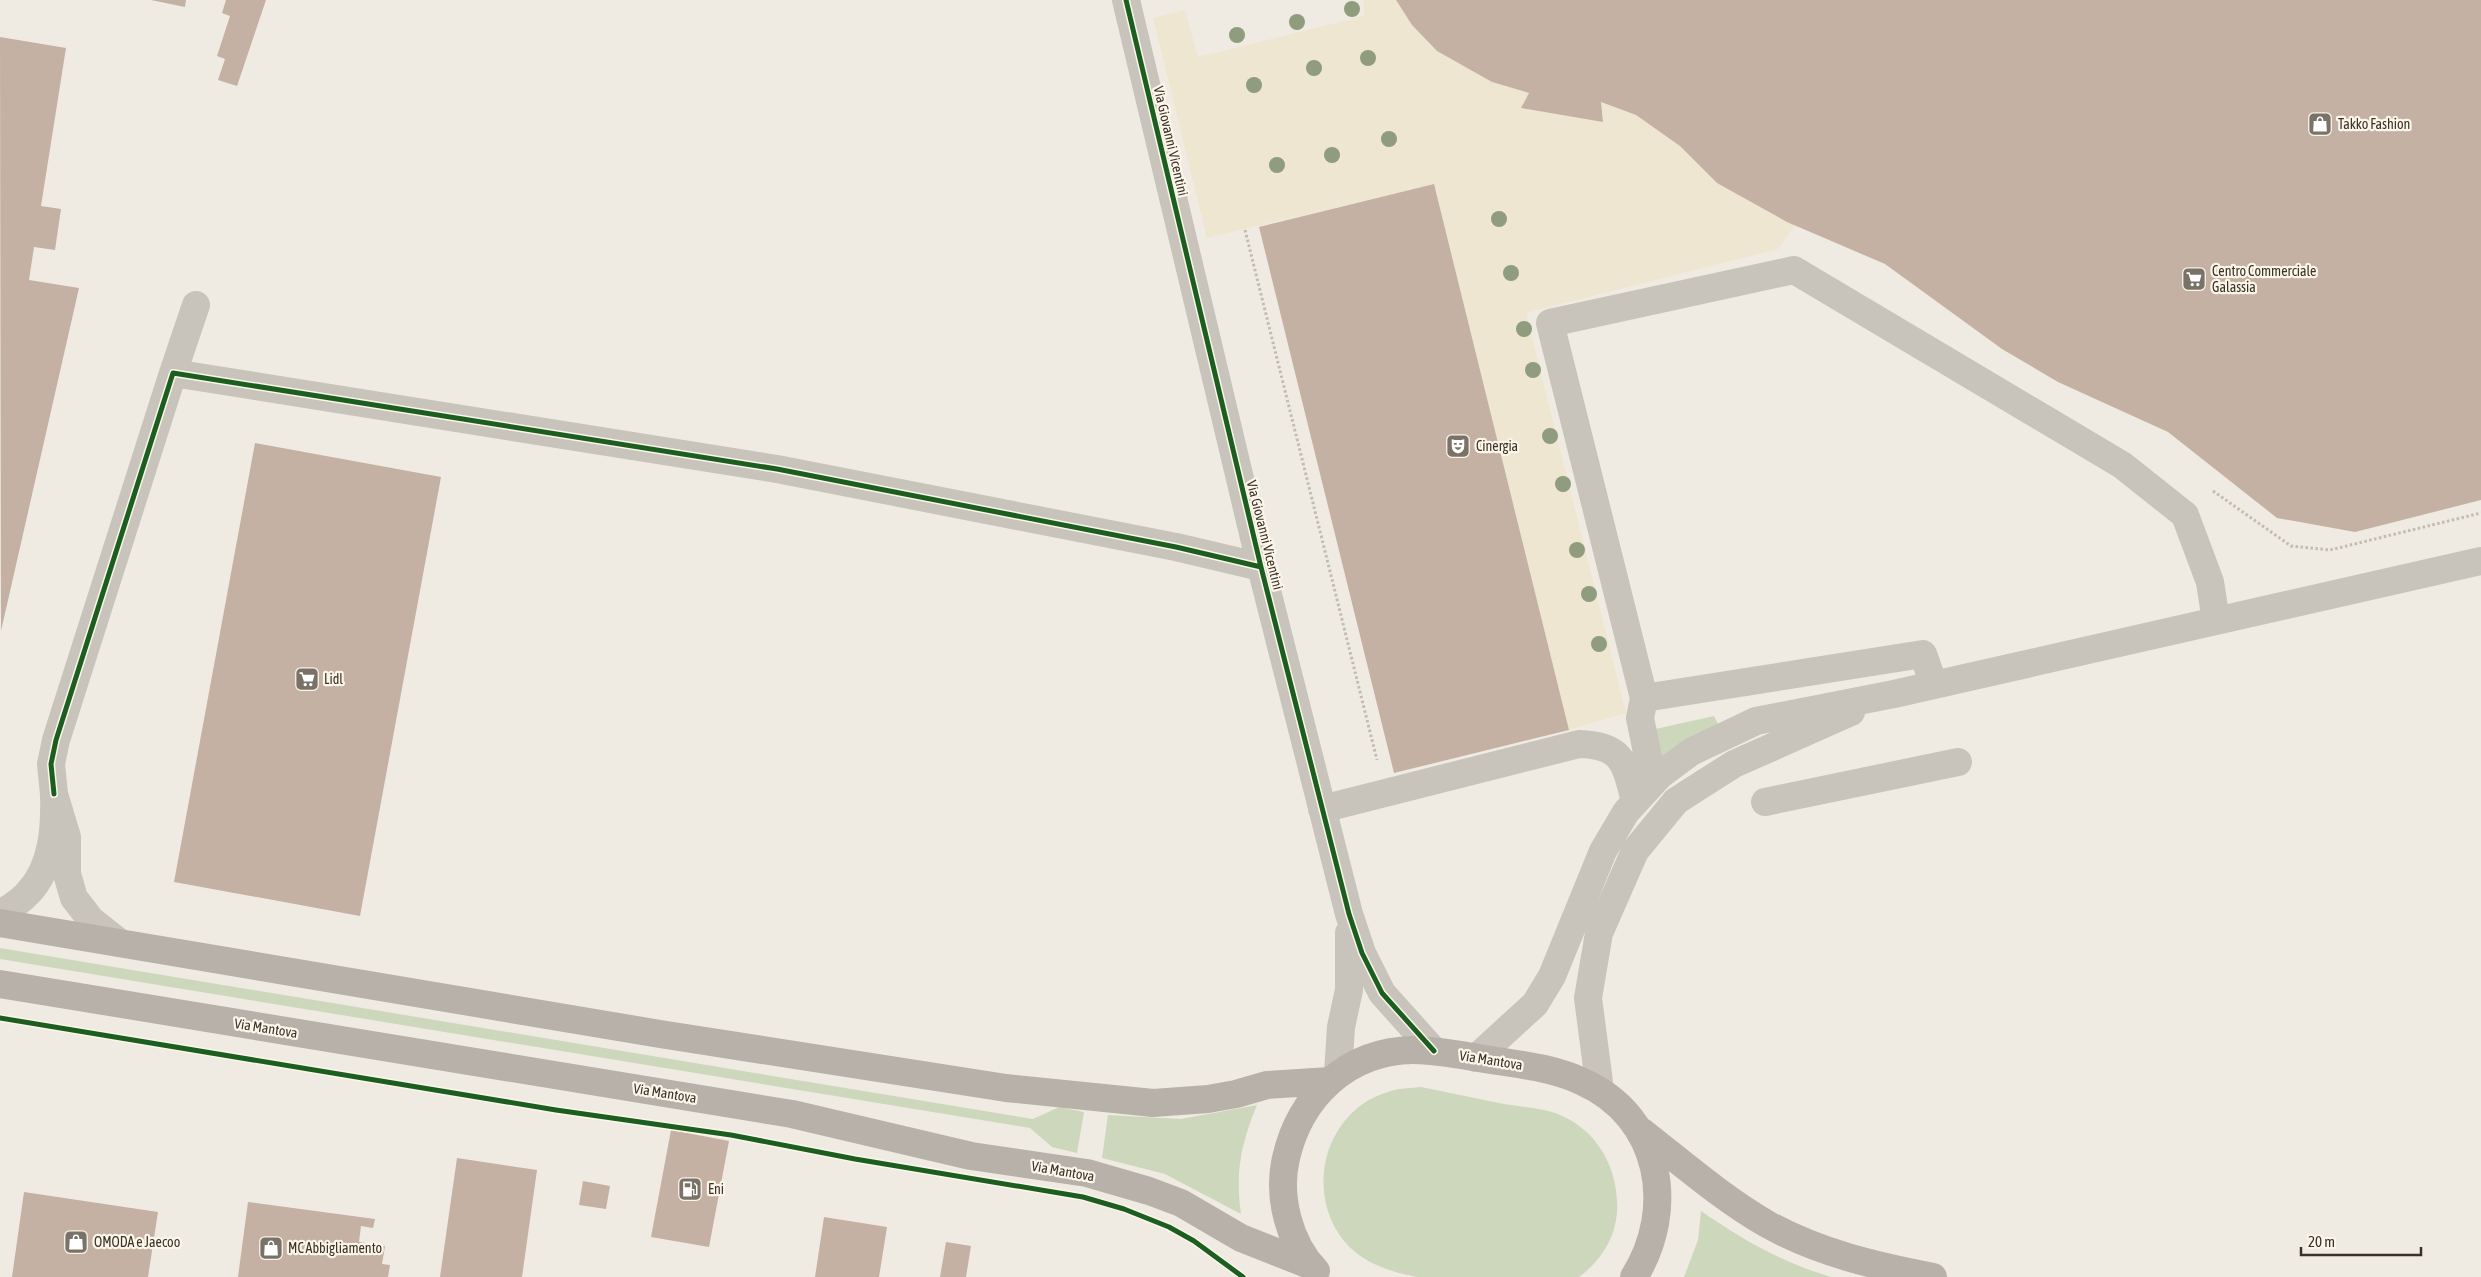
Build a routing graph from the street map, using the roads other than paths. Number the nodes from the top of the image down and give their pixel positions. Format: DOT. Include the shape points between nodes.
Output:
graph roads {
  1 [pos="1126,0"];
  2 [pos="196,306"];
  3 [pos="173,373"];
  4 [pos="2481,561"];
  5 [pos="1261,567"];
  6 [pos="2216,621"];
  7 [pos="1934,685"];
  8 [pos="1894,694"];
  9 [pos="1644,698"];
  10 [pos="1958,762"];
  11 [pos="1653,782"];
  12 [pos="54,794"];
  13 [pos="1635,801"];
  14 [pos="1765,802"];
  15 [pos="1322,809"];
  16 [pos="0,914"];
  17 [pos="1349,914"];
  18 [pos="0,923"];
  19 [pos="120,943"];
  20 [pos="0,984"];
  21 [pos="1434,1051"];
  22 [pos="1476,1058"];
  23 [pos="1334,1077"];
  24 [pos="1600,1090"];
  25 [pos="1638,1129"];
  26 [pos="1317,1272"];
  27 [pos="1634,1277"];
  28 [pos="1933,1277"];
  1 -- 5 [label="street, Via Giovanni Vicentini"];
  2 -- 3 [label="street"];
  3 -- 5 [label="street" via="777,469 1167,545"];
  3 -- 12 [label="street" via="56,740 52,764"];
  4 -- 6 [label="street"];
  5 -- 15 [label="street, Via Giovanni Vicentini"];
  6 -- 7 [label="street"];
  6 -- 9 [label="street" via="2210,582 2185,515 2122,464 1794,270 1550,323"];
  7 -- 8 [label="street"];
  7 -- 9 [label="street" via="1923,654"];
  8 -- 11 [label="street" via="1756,721 1691,752"];
  8 -- 24 [label="street" via="1734,764 1676,801 1635,850 1599,933 1588,998"];
  9 -- 11 [label="street" via="1640,718"];
  10 -- 14 [label="street"];
  11 -- 13 [label="street"];
  12 -- 16 [label="street" via="53,837 44,868 28,893"];
  12 -- 19 [label="street" via="67,837 68,874 74,898 91,920"];
  13 -- 15 [label="street" via="1624,763 1612,751 1597,744 1578,744"];
  13 -- 22 [label="street" via="1603,851 1552,976 1535,1004"];
  15 -- 17 [label="street, Via Giovanni Vicentini"];
  17 -- 21 [label="street, Via Giovanni Vicentini" via="1362,953 1382,993"];
  17 -- 23 [label="street, Via Giovanni Vicentini" via="1349,990"];
  18 -- 19 [label="main road, Via Mantova"];
  19 -- 23 [label="main road, Via Mantova" via="660,1034 1006,1088 1153,1103 1208,1099 1267,1085"];
  20 -- 26 [label="main road, Via Mantova" via="792,1114 971,1156 1086,1173 1181,1203 1241,1238"];
  21 -- 22 [label="main road, Via Mantova"];
  21 -- 23 [label="main road, Via Mantova" via="1411,1050 1373,1056"];
  22 -- 24 [label="main road, Via Mantova" via="1562,1074"];
  23 -- 26 [label="main road, Via Mantova" via="1316,1093 1302,1114 1284,1167 1285,1210 1293,1232"];
  24 -- 25 [label="main road, Via Mantova"];
  25 -- 27 [label="main road, Via Mantova" via="1653,1164 1659,1200 1648,1251"];
  25 -- 28 [label="main road, Via Mantova" via="1767,1224 1814,1246 1867,1264"];
}
